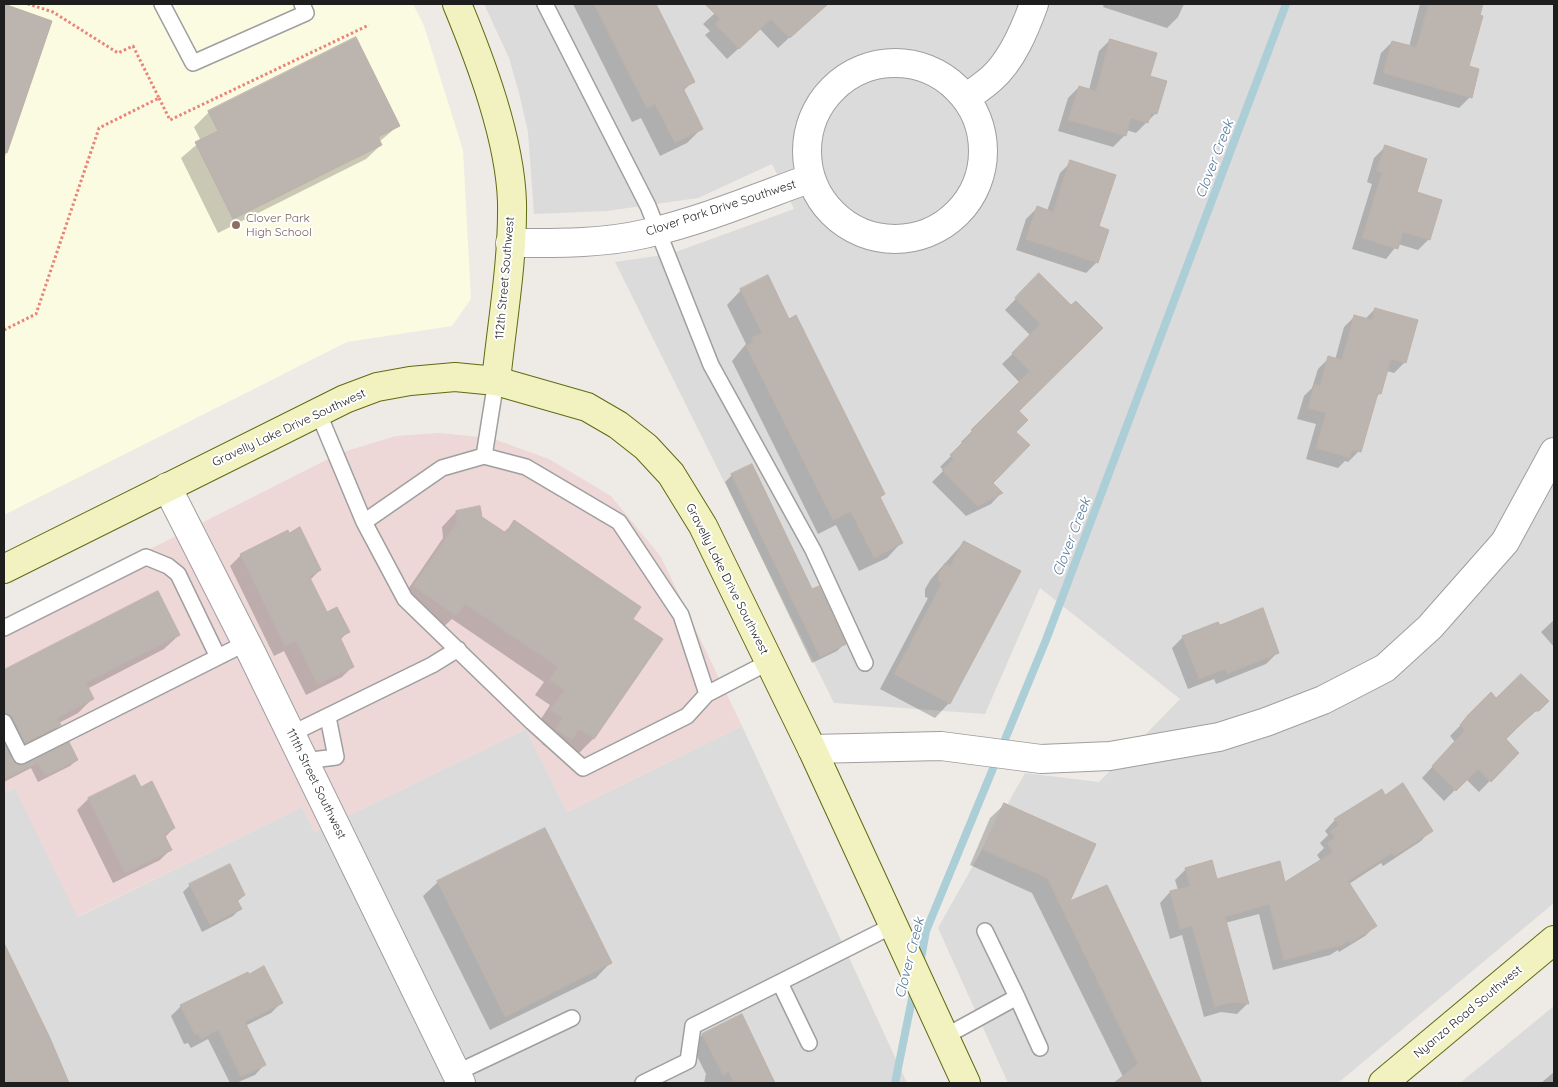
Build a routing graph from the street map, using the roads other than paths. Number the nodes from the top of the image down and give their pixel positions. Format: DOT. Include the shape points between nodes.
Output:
graph roads {
  1 [pos="162,4"];
  2 [pos="302,4"];
  3 [pos="458,4"];
  4 [pos="545,4"];
  5 [pos="1034,4"];
  6 [pos="966,98"];
  7 [pos="811,178"];
  8 [pos="657,231"];
  9 [pos="510,243"];
  10 [pos="496,381"];
  11 [pos="318,412"];
  12 [pos="1554,452"];
  13 [pos="484,456"];
  14 [pos="167,487"];
  15 [pos="364,522"];
  16 [pos="4,569"];
  17 [pos="209,570"];
  18 [pos="183,583"];
  19 [pos="4,628"];
  20 [pos="246,643"];
  21 [pos="458,649"];
  22 [pos="218,657"];
  23 [pos="769,662"];
  24 [pos="865,663"];
  25 [pos="707,694"];
  26 [pos="328,717"];
  27 [pos="4,722"];
  28 [pos="291,734"];
  29 [pos="812,749"];
  30 [pos="304,761"];
  31 [pos="892,926"];
  32 [pos="985,931"];
  33 [pos="1554,940"];
  34 [pos="780,983"];
  35 [pos="1017,997"];
  36 [pos="572,1018"];
  37 [pos="944,1037"];
  38 [pos="809,1043"];
  39 [pos="1040,1048"];
  40 [pos="459,1078"];
  41 [pos="965,1079"];
  42 [pos="643,1083"];
  43 [pos="1383,1083"];
  1 -- 2 [label="lane" via="193,64 306,13"];
  3 -- 9 [label="main road, 112th Street Southwest" via="482,63 507,162 512,201"];
  4 -- 8 [label="lane" via="648,206"];
  5 -- 6 [label="street" via="1026,28 1001,68"];
  6 -- 7 [label="street, Clover Park Drive Southwest" via="957,86 932,70 904,62 875,64 848,75 826,94 812,120 807,149"];
  6 -- 7 [label="street, Clover Park Drive Southwest" via="974,110 983,138 983,167 973,194 955,217 930,233 901,240 872,236 846,224 825,204"];
  7 -- 8 [label="street, Clover Park Drive Southwest"];
  8 -- 9 [label="street, Clover Park Drive Southwest" via="613,238"];
  8 -- 24 [label="lane" via="711,365 813,550"];
  9 -- 10 [label="main road, 112th Street Southwest"];
  10 -- 11 [label="main road, Gravelly Lake Drive Southwest" via="455,377 410,381 377,387"];
  10 -- 13 [label="lane"];
  10 -- 23 [label="main road, Gravelly Lake Drive Southwest" via="587,407 646,447 671,474 703,526"];
  11 -- 14 [label="main road, Gravelly Lake Drive Southwest"];
  11 -- 15 [label="lane"];
  12 -- 29 [label="street" via="1504,542 1430,627 1378,672 1322,700 1220,737 1110,756 1041,759 933,746"];
  13 -- 15 [label="lane" via="442,468"];
  13 -- 25 [label="lane" via="526,467 619,522 681,615"];
  14 -- 16 [label="main road, Gravelly Lake Drive Southwest"];
  14 -- 17 [label="street, 111th Street Southwest"];
  15 -- 21 [label="lane" via="405,599"];
  17 -- 18 [label="lane"];
  17 -- 20 [label="street, 111th Street Southwest"];
  18 -- 19 [label="lane" via="168,566 146,557"];
  18 -- 22 [label="lane"];
  20 -- 22 [label="lane"];
  20 -- 28 [label="street, 111th Street Southwest"];
  21 -- 25 [label="lane" via="583,768 687,716"];
  21 -- 26 [label="lane"];
  22 -- 27 [label="lane" via="21,756"];
  23 -- 25 [label="lane"];
  23 -- 29 [label="main road, Gravelly Lake Drive Southwest"];
  26 -- 28 [label="lane"];
  26 -- 30 [label="lane" via="336,757"];
  28 -- 30 [label="street, 111th Street Southwest"];
  29 -- 31 [label="main road, Gravelly Lake Drive Southwest"];
  30 -- 40 [label="street, 111th Street Southwest"];
  31 -- 34 [label="lane"];
  31 -- 37 [label="main road, Gravelly Lake Drive Southwest"];
  32 -- 35 [label="lane"];
  33 -- 43 [label="main road, Nyanza Road Southwest"];
  34 -- 38 [label="lane"];
  34 -- 42 [label="lane" via="692,1026 688,1061"];
  35 -- 37 [label="lane"];
  35 -- 39 [label="lane"];
  36 -- 40 [label="lane"];
  37 -- 41 [label="main road, Gravelly Lake Drive Southwest"];
}
